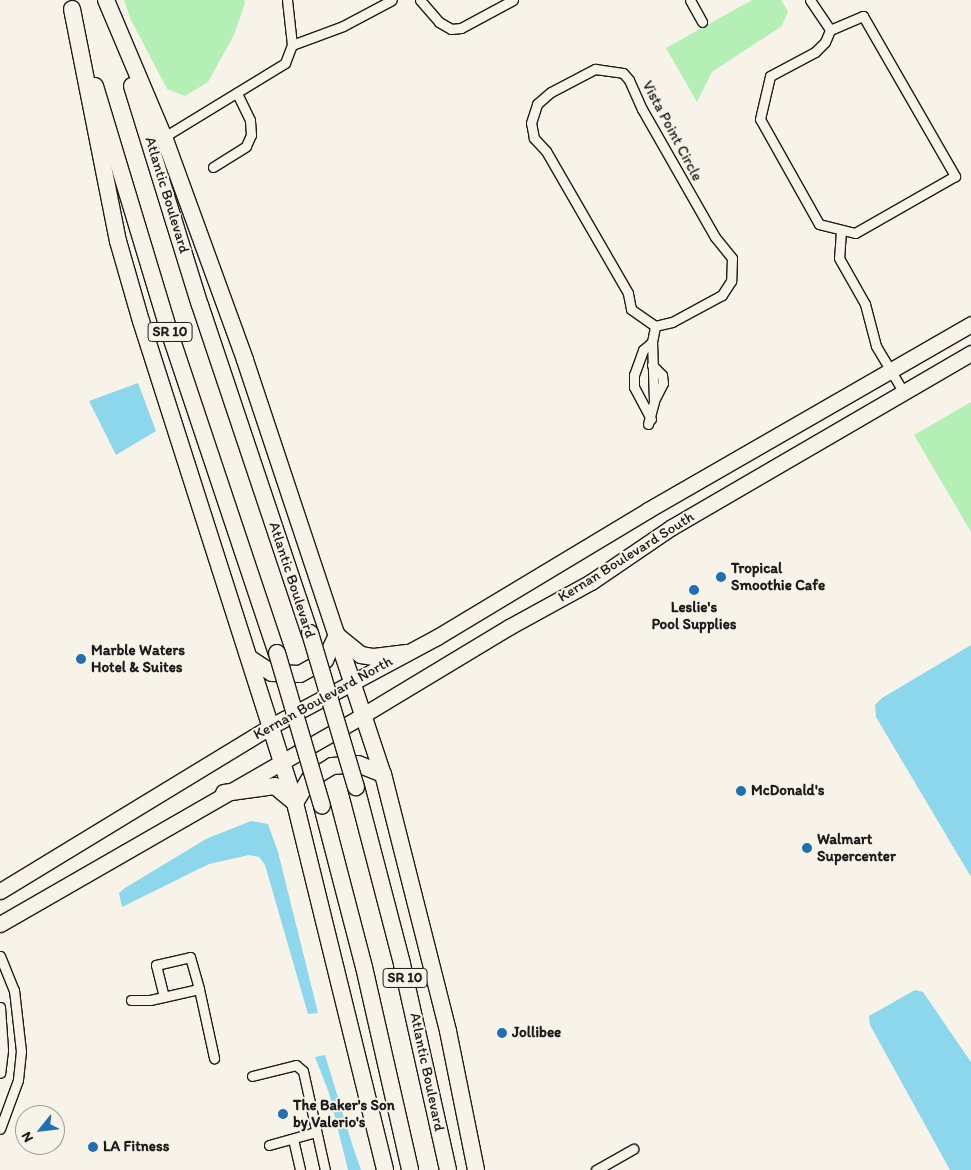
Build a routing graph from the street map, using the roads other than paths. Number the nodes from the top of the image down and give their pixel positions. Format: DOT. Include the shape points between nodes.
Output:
graph roads {
  1 [pos="105,0"];
  2 [pos="287,0"];
  3 [pos="392,0"];
  4 [pos="420,0"];
  5 [pos="513,0"];
  6 [pos="690,0"];
  7 [pos="810,0"];
  8 [pos="70,5"];
  9 [pos="702,22"];
  10 [pos="830,30"];
  11 [pos="292,45"];
  12 [pos="237,93"];
  13 [pos="164,137"];
  14 [pos="213,167"];
  15 [pos="841,231"];
  16 [pos="971,324"];
  17 [pos="655,326"];
  18 [pos="652,342"];
  19 [pos="971,353"];
  20 [pos="890,371"];
  21 [pos="904,393"];
  22 [pos="648,510"];
  23 [pos="337,634"];
  24 [pos="407,653"];
  25 [pos="249,658"];
  26 [pos="352,681"];
  27 [pos="363,715"];
  28 [pos="270,726"];
  29 [pos="282,762"];
  30 [pos="383,774"];
  31 [pos="224,792"];
  32 [pos="295,802"];
  33 [pos="0,891"];
  34 [pos="0,924"];
  35 [pos="0,956"];
  36 [pos="199,989"];
  37 [pos="164,997"];
  38 [pos="131,1000"];
  39 [pos="0,1007"];
  40 [pos="214,1058"];
  41 [pos="0,1073"];
  42 [pos="252,1076"];
  43 [pos="0,1129"];
  44 [pos="316,1132"];
  45 [pos="293,1139"];
  46 [pos="269,1145"];
  47 [pos="633,1149"];
  48 [pos="613,1165"];
  49 [pos="300,1170"];
  50 [pos="325,1170"];
  51 [pos="385,1170"];
  52 [pos="410,1170"];
  53 [pos="448,1170"];
  54 [pos="476,1170"];
  55 [pos="596,1170"];
  1 -- 13 [label="highway"];
  1 -- 53 [label="highway, Atlantic Boulevard / SR 10, bridge" via="214,350 310,633 356,787 400,954"];
  2 -- 11 [label="street"];
  3 -- 11 [label="street" via="343,26"];
  4 -- 5 [label="street" via="439,22 451,29 461,28"];
  6 -- 9 [label="street"];
  7 -- 10 [label="street"];
  8 -- 25 [label="highway" via="118,240"];
  8 -- 52 [label="highway, SR 10, bridge" via="178,358 277,653 322,806 364,967"];
  10 -- 15 [label="street" via="825,42 815,52 770,76 760,119 819,224"];
  10 -- 15 [label="street" via="863,16 955,176 860,232"];
  11 -- 12 [label="street" via="286,63"];
  12 -- 13 [label="street"];
  12 -- 14 [label="street" via="250,120 251,135 246,146"];
  13 -- 23 [label="highway" via="285,473"];
  15 -- 20 [label="street" via="839,258 865,304 876,346"];
  16 -- 20 [label="main road, Kernan Boulevard South"];
  17 -- 17 [label="street, Vista Point Circle" via="672,322 722,295 730,281 732,258 715,237 642,109 629,80 623,73 595,69 551,92 537,104 531,123 534,138 546,151 623,285 631,309"];
  17 -- 18 [label="street"];
  18 -- 18 [label="street" via="654,401 650,422 634,386 634,375 644,350"];
  19 -- 21 [label="main road, Kernan Boulevard South"];
  20 -- 21 [label="street"];
  20 -- 22 [label="main road, Kernan Boulevard South"];
  21 -- 27 [label="main road, Kernan Boulevard South" via="672,527 592,582 509,626"];
  22 -- 24 [label="main road, Kernan Boulevard North"];
  23 -- 24 [label="highway" via="348,647 361,655 374,657"];
  23 -- 25 [label="highway" via="325,660 300,674 272,674"];
  23 -- 26 [label="highway"];
  24 -- 26 [label="main road, Kernan Boulevard North"];
  25 -- 28 [label="highway"];
  26 -- 27 [label="highway"];
  26 -- 28 [label="main road, Kernan Boulevard North"];
  27 -- 29 [label="main road, Kernan Boulevard South"];
  27 -- 30 [label="highway"];
  28 -- 29 [label="highway"];
  28 -- 33 [label="main road, Kernan Boulevard North"];
  29 -- 31 [label="main road"];
  29 -- 32 [label="highway"];
  30 -- 32 [label="highway" via="358,764 332,766 309,780"];
  30 -- 54 [label="highway" via="448,1031"];
  31 -- 32 [label="highway" via="274,786"];
  31 -- 34 [label="main road"];
  32 -- 51 [label="highway"];
  35 -- 43 [label="street" via="19,1013 22,1051 18,1080"];
  36 -- 37 [label="street"];
  36 -- 37 [label="street" via="190,957 156,965"];
  36 -- 40 [label="street"];
  37 -- 38 [label="street"];
  39 -- 41 [label="street" via="3,1042"];
  42 -- 44 [label="street" via="296,1065 303,1071"];
  44 -- 45 [label="street"];
  44 -- 50 [label="street"];
  45 -- 46 [label="street"];
  45 -- 49 [label="street"];
  47 -- 48 [label="street"];
  48 -- 55 [label="street"];
}
